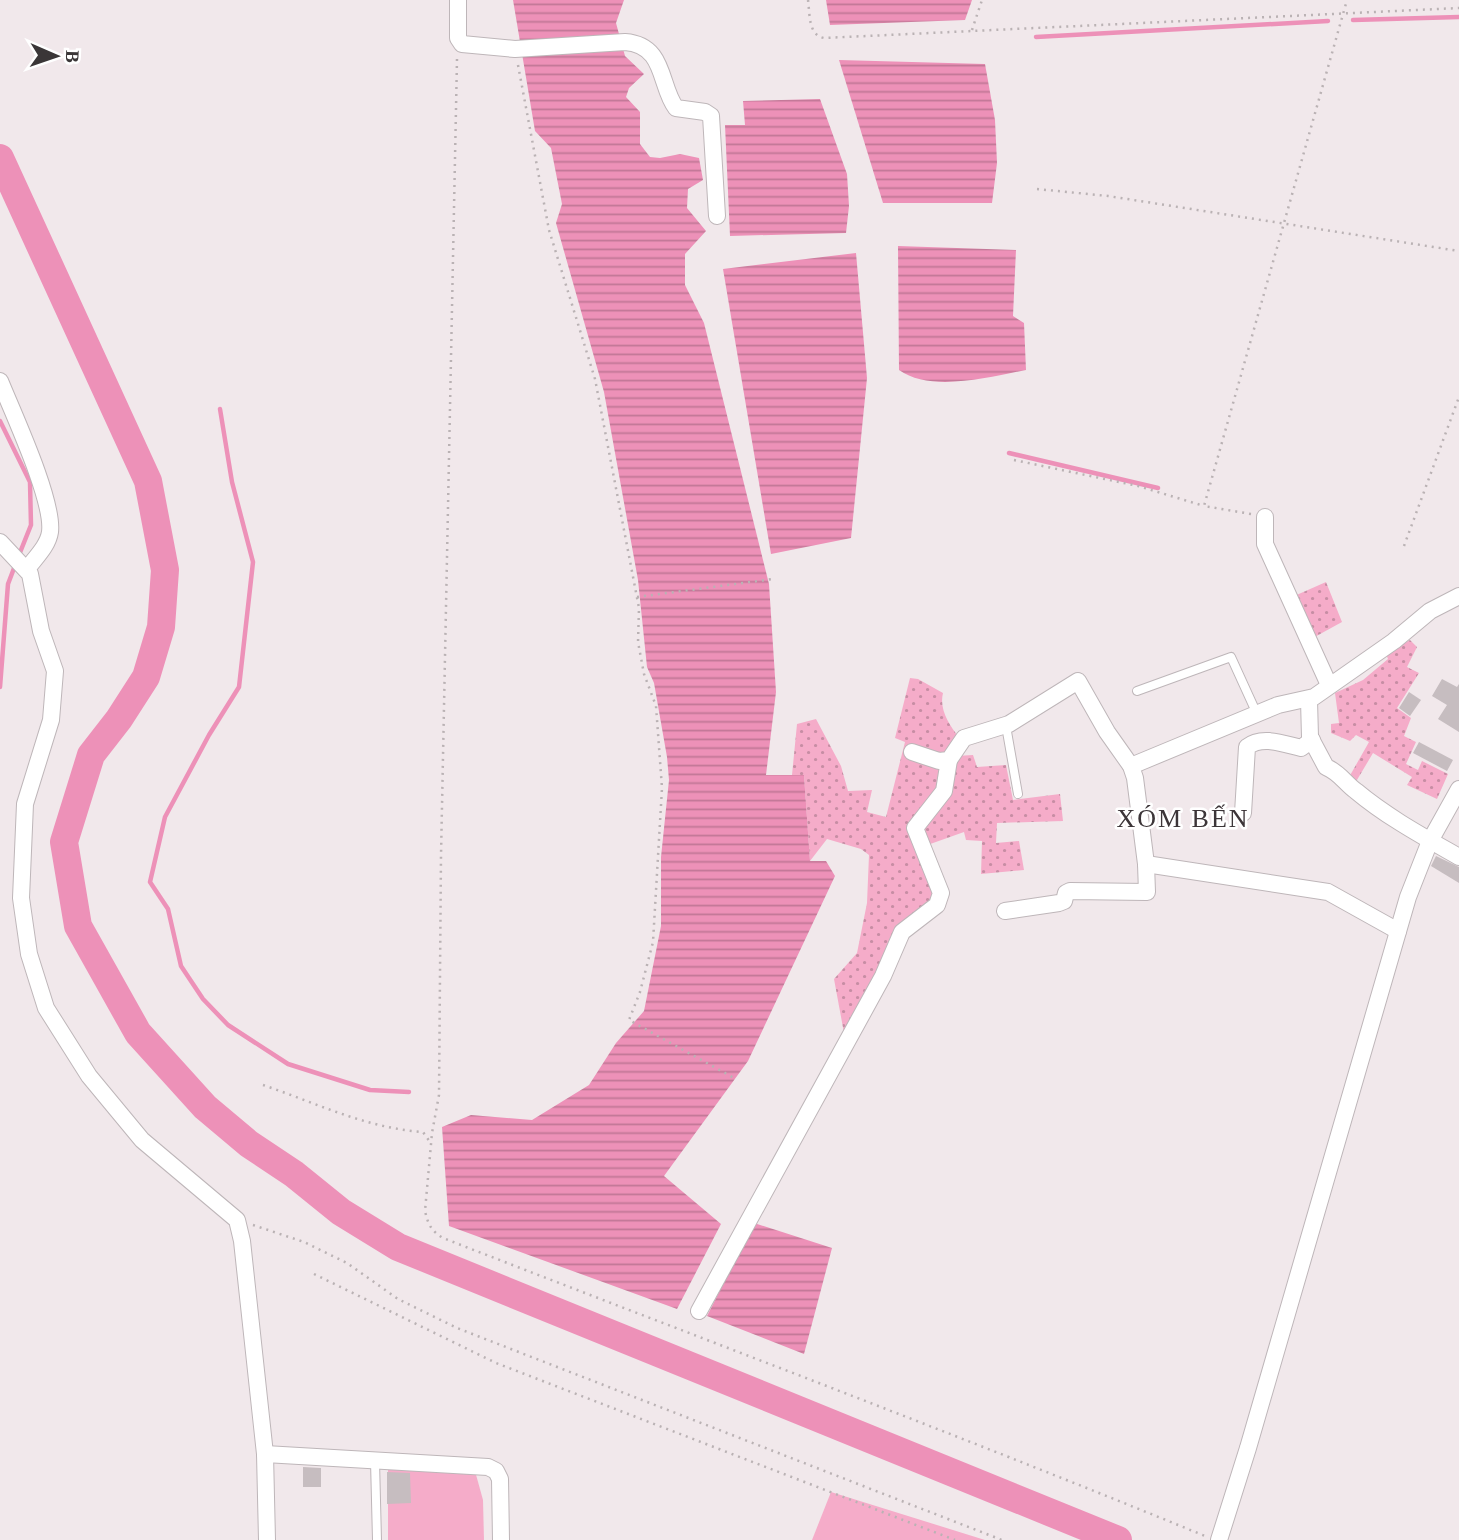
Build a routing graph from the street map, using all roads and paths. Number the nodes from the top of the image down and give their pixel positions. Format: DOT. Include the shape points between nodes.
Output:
graph roads {
  1 [pos="458,0"];
  2 [pos="808,0"];
  3 [pos="982,0"];
  4 [pos="1347,0"];
  5 [pos="1459,9"];
  6 [pos="1343,13"];
  7 [pos="971,31"];
  8 [pos="458,38"];
  9 [pos="515,49"];
  10 [pos="1037,189"];
  11 [pos="717,216"];
  12 [pos="1284,223"];
  13 [pos="1459,251"];
  14 [pos="0,381"];
  15 [pos="1459,397"];
  16 [pos="1014,460"];
  17 [pos="1204,506"];
  18 [pos="1265,517"];
  19 [pos="0,541"];
  20 [pos="1404,546"];
  21 [pos="26,568"];
  22 [pos="773,579"];
  23 [pos="1459,596"];
  24 [pos="637,597"];
  25 [pos="1329,685"];
  26 [pos="1137,691"];
  27 [pos="1309,699"];
  28 [pos="1257,714"];
  29 [pos="1006,726"];
  30 [pos="1312,740"];
  31 [pos="912,752"];
  32 [pos="949,760"];
  33 [pos="1131,766"];
  34 [pos="1459,789"];
  35 [pos="1018,794"];
  36 [pos="1243,813"];
  37 [pos="1430,841"];
  38 [pos="441,856"];
  39 [pos="1459,857"];
  40 [pos="1146,863"];
  41 [pos="1005,911"];
  42 [pos="1398,931"];
  43 [pos="734,1078"];
  44 [pos="262,1086"];
  45 [pos="431,1145"];
  46 [pos="237,1220"];
  47 [pos="314,1274"];
  48 [pos="699,1311"];
  49 [pos="265,1454"];
  50 [pos="375,1461"];
  51 [pos="1219,1537"];
  52 [pos="267,1540"];
  53 [pos="377,1540"];
  54 [pos="500,1540"];
  55 [pos="955,1540"];
  56 [pos="1002,1540"];
  1 -- 8 [label="street"];
  2 -- 7 [label="path" via="813,32 820,38"];
  3 -- 7 [label="path"];
  4 -- 6 [label="path"];
  5 -- 6 [label="path"];
  6 -- 7 [label="path"];
  6 -- 12 [label="path"];
  8 -- 9 [label="street" via="466,46"];
  8 -- 38 [label="path"];
  9 -- 11 [label="street" via="635,44 655,60 676,108 710,114 713,121"];
  9 -- 24 [label="path" via="549,230 595,379"];
  10 -- 12 [label="path"];
  12 -- 13 [label="path"];
  12 -- 17 [label="path"];
  14 -- 21 [label="street" via="46,500 50,525 44,547"];
  15 -- 20 [label="path"];
  16 -- 17 [label="path" via="1138,486"];
  17 -- 18 [label="path"];
  18 -- 25 [label="street" via="1265,544"];
  19 -- 21 [label="street"];
  21 -- 46 [label="street" via="40,631 55,671 51,720 25,804 21,898 29,954 46,1008 89,1076 142,1140"];
  22 -- 24 [label="path"];
  23 -- 25 [label="street" via="1430,611"];
  24 -- 43 [label="path" via="640,653 656,706 662,788 653,942 629,1020"];
  25 -- 27 [label="street"];
  26 -- 28 [label="lane" via="1231,657"];
  27 -- 28 [label="street"];
  27 -- 30 [label="street"];
  28 -- 33 [label="street"];
  29 -- 32 [label="street" via="964,738"];
  29 -- 33 [label="street" via="1078,681"];
  29 -- 35 [label="lane"];
  30 -- 36 [label="street" via="1301,748 1269,741 1247,747"];
  30 -- 37 [label="street" via="1326,767"];
  31 -- 32 [label="street"];
  32 -- 48 [label="street" via="944,791 915,828 941,893 937,905 902,932 883,976"];
  33 -- 40 [label="street"];
  34 -- 37 [label="street"];
  37 -- 39 [label="street"];
  37 -- 42 [label="street"];
  40 -- 41 [label="street" via="1147,892 1070,891 1059,904"];
  40 -- 42 [label="street" via="1328,892"];
  42 -- 51 [label="street"];
  44 -- 45 [label="path" via="369,1123 422,1132"];
  46 -- 49 [label="street"];
  46 -- 56 [label="path" via="304,1242 398,1299 457,1328"];
  47 -- 55 [label="path" via="496,1363"];
  49 -- 50 [label="street"];
  49 -- 52 [label="street"];
  50 -- 53 [label="lane"];
  50 -- 54 [label="street" via="496,1471 500,1479"];
}
